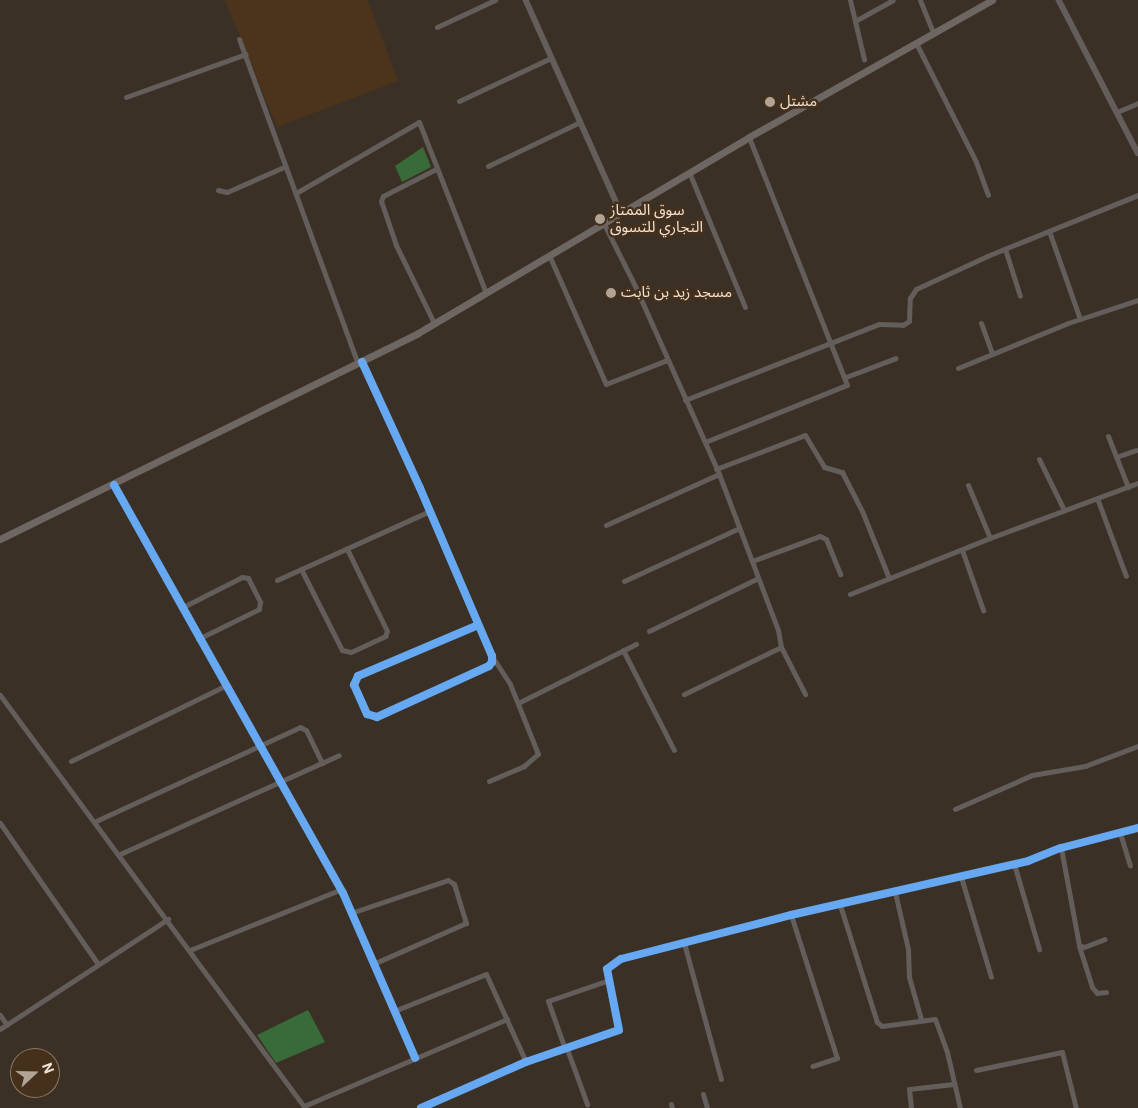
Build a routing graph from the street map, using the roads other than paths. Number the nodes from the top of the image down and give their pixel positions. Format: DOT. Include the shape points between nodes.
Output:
graph roads {
  1 [pos="495,0"];
  2 [pos="526,0"];
  3 [pos="850,0"];
  4 [pos="893,0"];
  5 [pos="920,0"];
  6 [pos="992,0"];
  7 [pos="1058,0"];
  8 [pos="854,21"];
  9 [pos="437,27"];
  10 [pos="933,33"];
  11 [pos="239,39"];
  12 [pos="916,43"];
  13 [pos="246,54"];
  14 [pos="552,58"];
  15 [pos="864,59"];
  16 [pos="126,96"];
  17 [pos="459,101"];
  18 [pos="1138,103"];
  19 [pos="1117,112"];
  20 [pos="580,122"];
  21 [pos="749,137"];
  22 [pos="1138,153"];
  23 [pos="286,166"];
  24 [pos="488,166"];
  25 [pos="436,169"];
  26 [pos="689,172"];
  27 [pos="218,190"];
  28 [pos="296,194"];
  29 [pos="988,195"];
  30 [pos="1138,195"];
  31 [pos="621,212"];
  32 [pos="603,222"];
  33 [pos="1049,231"];
  34 [pos="1005,249"];
  35 [pos="549,255"];
  36 [pos="486,293"];
  37 [pos="1020,296"];
  38 [pos="1138,300"];
  39 [pos="745,307"];
  40 [pos="1080,319"];
  41 [pos="434,323"];
  42 [pos="981,323"];
  43 [pos="831,342"];
  44 [pos="992,354"];
  45 [pos="896,358"];
  46 [pos="667,360"];
  47 [pos="360,363"];
  48 [pos="958,368"];
  49 [pos="846,377"];
  50 [pos="686,400"];
  51 [pos="1108,436"];
  52 [pos="706,442"];
  53 [pos="1136,450"];
  54 [pos="1116,457"];
  55 [pos="1039,459"];
  56 [pos="718,471"];
  57 [pos="1138,484"];
  58 [pos="114,485"];
  59 [pos="968,485"];
  60 [pos="1128,487"];
  61 [pos="1097,498"];
  62 [pos="1064,510"];
  63 [pos="430,511"];
  64 [pos="606,526"];
  65 [pos="739,528"];
  66 [pos="990,538"];
  67 [pos="0,539"];
  68 [pos="347,549"];
  69 [pos="962,550"];
  70 [pos="752,561"];
  71 [pos="301,570"];
  72 [pos="840,574"];
  73 [pos="1126,576"];
  74 [pos="758,578"];
  75 [pos="889,578"];
  76 [pos="277,580"];
  77 [pos="624,581"];
  78 [pos="850,594"];
  79 [pos="181,608"];
  80 [pos="983,610"];
  81 [pos="478,625"];
  82 [pos="649,631"];
  83 [pos="198,639"];
  84 [pos="636,644"];
  85 [pos="781,647"];
  86 [pos="624,650"];
  87 [pos="492,656"];
  88 [pos="225,686"];
  89 [pos="684,694"];
  90 [pos="805,694"];
  91 [pos="0,696"];
  92 [pos="518,703"];
  93 [pos="259,745"];
  94 [pos="1138,746"];
  95 [pos="674,750"];
  96 [pos="340,754"];
  97 [pos="71,761"];
  98 [pos="322,763"];
  99 [pos="489,781"];
  100 [pos="279,783"];
  101 [pos="955,810"];
  102 [pos="96,821"];
  103 [pos="0,824"];
  104 [pos="1138,828"];
  105 [pos="1120,833"];
  106 [pos="1060,848"];
  107 [pos="120,854"];
  108 [pos="1014,864"];
  109 [pos="1130,865"];
  110 [pos="961,877"];
  111 [pos="338,890"];
  112 [pos="895,892"];
  113 [pos="840,905"];
  114 [pos="351,913"];
  115 [pos="791,915"];
  116 [pos="168,919"];
  117 [pos="1105,939"];
  118 [pos="684,943"];
  119 [pos="1079,945"];
  120 [pos="1039,949"];
  121 [pos="190,950"];
  122 [pos="98,964"];
  123 [pos="372,964"];
  124 [pos="991,977"];
  125 [pos="609,980"];
  126 [pos="1106,992"];
  127 [pos="394,1011"];
  128 [pos="0,1015"];
  129 [pos="921,1019"];
  130 [pos="507,1020"];
  131 [pos="7,1025"];
  132 [pos="0,1029"];
  133 [pos="566,1049"];
  134 [pos="415,1058"];
  135 [pos="526,1062"];
  136 [pos="812,1066"];
  137 [pos="976,1070"];
  138 [pos="721,1079"];
  139 [pos="954,1084"];
  140 [pos="703,1094"];
  141 [pos="587,1104"];
  142 [pos="304,1107"];
  143 [pos="421,1108"];
  144 [pos="707,1108"];
  145 [pos="911,1108"];
  146 [pos="960,1108"];
  147 [pos="1076,1108"];
  1 -- 9 [label="street"];
  2 -- 14 [label="street"];
  3 -- 8 [label="street"];
  4 -- 8 [label="street"];
  5 -- 10 [label="street"];
  6 -- 10 [label="main road"];
  7 -- 19 [label="street"];
  8 -- 15 [label="street"];
  10 -- 12 [label="main road"];
  11 -- 13 [label="street"];
  12 -- 21 [label="main road"];
  12 -- 29 [label="street" via="976,162"];
  13 -- 16 [label="street"];
  13 -- 23 [label="street"];
  14 -- 17 [label="street"];
  14 -- 20 [label="street"];
  18 -- 19 [label="street"];
  19 -- 22 [label="street"];
  20 -- 24 [label="street"];
  20 -- 31 [label="street"];
  21 -- 26 [label="main road"];
  21 -- 43 [label="street"];
  23 -- 27 [label="street" via="227,192"];
  23 -- 28 [label="street"];
  25 -- 28 [label="street" via="419,122"];
  25 -- 36 [label="street"];
  25 -- 41 [label="street" via="383,196 381,201 396,245"];
  26 -- 31 [label="main road"];
  26 -- 39 [label="street"];
  28 -- 47 [label="street"];
  30 -- 33 [label="street"];
  31 -- 32 [label="main road"];
  32 -- 35 [label="main road"];
  32 -- 46 [label="street"];
  33 -- 34 [label="street"];
  33 -- 40 [label="street"];
  34 -- 37 [label="street"];
  34 -- 43 [label="street" via="916,289 910,298 909,321 903,325 879,324"];
  35 -- 36 [label="main road"];
  35 -- 46 [label="street" via="606,384"];
  36 -- 41 [label="main road"];
  38 -- 40 [label="street"];
  40 -- 44 [label="street"];
  41 -- 47 [label="main road"];
  42 -- 44 [label="street"];
  43 -- 49 [label="street"];
  43 -- 50 [label="street"];
  44 -- 48 [label="street"];
  45 -- 49 [label="street"];
  46 -- 50 [label="street"];
  47 -- 58 [label="main road"];
  47 -- 63 [label="street"];
  49 -- 52 [label="street" via="844,388"];
  50 -- 52 [label="street"];
  51 -- 54 [label="street"];
  52 -- 56 [label="street"];
  53 -- 54 [label="street"];
  54 -- 60 [label="street"];
  55 -- 62 [label="street"];
  56 -- 64 [label="street"];
  56 -- 65 [label="street"];
  56 -- 75 [label="street" via="805,435 824,467 839,471 844,476"];
  57 -- 60 [label="street"];
  58 -- 67 [label="main road"];
  58 -- 79 [label="street"];
  59 -- 66 [label="street"];
  60 -- 61 [label="street"];
  61 -- 62 [label="street"];
  61 -- 73 [label="street"];
  62 -- 66 [label="street"];
  63 -- 68 [label="street"];
  63 -- 81 [label="street"];
  65 -- 70 [label="street"];
  65 -- 77 [label="street"];
  66 -- 69 [label="street"];
  68 -- 71 [label="street"];
  68 -- 71 [label="street" via="387,631 385,636 351,652 342,650"];
  69 -- 75 [label="street"];
  69 -- 80 [label="street"];
  70 -- 72 [label="street" via="820,536 826,539"];
  70 -- 74 [label="street"];
  71 -- 76 [label="street"];
  74 -- 82 [label="street"];
  74 -- 85 [label="street"];
  75 -- 78 [label="street"];
  79 -- 83 [label="street"];
  79 -- 83 [label="street" via="242,577 248,578 260,602 259,608"];
  81 -- 87 [label="street"];
  81 -- 87 [label="street" via="358,676 354,685 367,714 377,717 489,666"];
  83 -- 88 [label="street"];
  84 -- 86 [label="street"];
  85 -- 89 [label="street"];
  85 -- 90 [label="street"];
  86 -- 92 [label="street"];
  86 -- 95 [label="street"];
  87 -- 92 [label="street" via="503,670"];
  88 -- 93 [label="street"];
  88 -- 97 [label="street"];
  91 -- 102 [label="street"];
  92 -- 99 [label="street" via="538,754 524,766"];
  93 -- 98 [label="street" via="303,727"];
  93 -- 100 [label="street"];
  93 -- 102 [label="street"];
  94 -- 101 [label="street" via="1085,766 1032,775"];
  96 -- 98 [label="street"];
  98 -- 100 [label="street"];
  100 -- 107 [label="street"];
  100 -- 111 [label="street"];
  102 -- 107 [label="street"];
  103 -- 122 [label="street"];
  104 -- 105 [label="street"];
  105 -- 106 [label="street"];
  105 -- 109 [label="street"];
  106 -- 108 [label="street"];
  106 -- 119 [label="street"];
  107 -- 116 [label="street"];
  108 -- 110 [label="street"];
  108 -- 120 [label="street"];
  110 -- 112 [label="street"];
  110 -- 124 [label="street"];
  111 -- 114 [label="street"];
  111 -- 121 [label="street"];
  112 -- 113 [label="street"];
  112 -- 129 [label="street" via="908,949 909,977"];
  113 -- 115 [label="street"];
  113 -- 129 [label="street" via="877,1022 882,1026"];
  114 -- 123 [label="street"];
  114 -- 123 [label="street" via="448,880 454,884 466,923"];
  115 -- 118 [label="street"];
  115 -- 136 [label="street" via="837,1058"];
  116 -- 121 [label="street"];
  116 -- 122 [label="street"];
  117 -- 119 [label="street" via="1084,947"];
  118 -- 125 [label="street" via="615,961 607,967"];
  118 -- 138 [label="street"];
  119 -- 126 [label="street" via="1092,987 1098,993"];
  121 -- 142 [label="street"];
  122 -- 131 [label="street"];
  123 -- 127 [label="street"];
  125 -- 133 [label="street" via="619,1030"];
  125 -- 133 [label="street" via="548,1001"];
  127 -- 130 [label="street" via="482,973 489,976"];
  127 -- 134 [label="street"];
  128 -- 131 [label="street"];
  129 -- 139 [label="street" via="934,1018 947,1052"];
  130 -- 134 [label="street"];
  130 -- 135 [label="street"];
  131 -- 132 [label="street"];
  133 -- 135 [label="street"];
  133 -- 141 [label="street"];
  134 -- 142 [label="street"];
  135 -- 143 [label="street"];
  137 -- 147 [label="street" via="1062,1052"];
  139 -- 145 [label="street" via="909,1089"];
  139 -- 146 [label="street"];
  140 -- 144 [label="street"];
}
